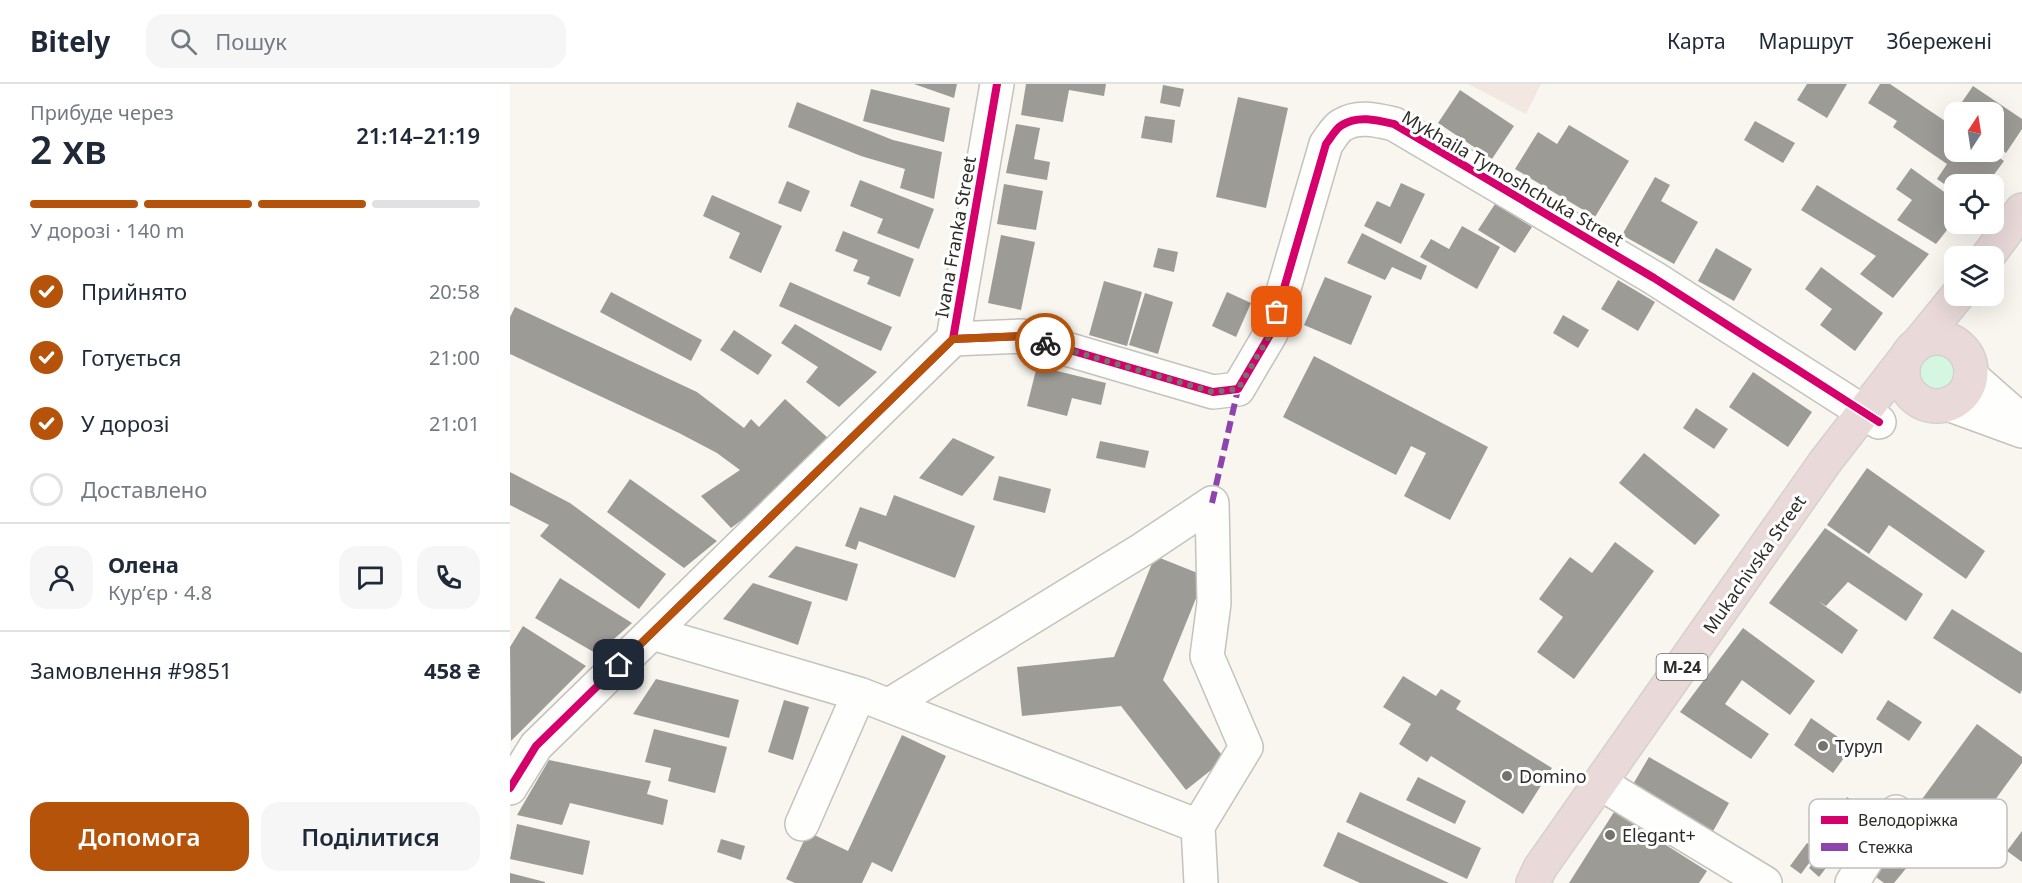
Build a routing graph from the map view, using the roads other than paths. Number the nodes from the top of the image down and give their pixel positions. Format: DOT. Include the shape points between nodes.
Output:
graph roads {
  1 [pos="997,84"];
  2 [pos="2022,210"];
  3 [pos="1995,246"];
  4 [pos="1949,306"];
  5 [pos="1966,306"];
  6 [pos="953,339"];
  7 [pos="1912,350"];
  8 [pos="1969,366"];
  9 [pos="1937,404"];
  10 [pos="1872,417"];
  11 [pos="2022,421"];
  12 [pos="2022,431"];
  13 [pos="652,633"];
  14 [pos="874,699"];
  15 [pos="1600,783"];
  16 [pos="510,788"];
  17 [pos="802,824"];
  18 [pos="1198,826"];
  19 [pos="1861,868"];
  20 [pos="1201,883"];
  21 [pos="1533,883"];
  22 [pos="1765,883"];
  23 [pos="1852,883"];
  1 -- 6 [label="street, Ivana Franka Street"];
  2 -- 3 [label="highway"];
  4 -- 7 [label="highway, Mukachivska Street / М-24"];
  5 -- 8 [label="highway"];
  6 -- 10 [label="street, Mykhaila Tymoshchuka Street" via="1022,336 1213,392 1238,389 1271,333 1326,144 1340,126 1371,118 1394,124 1644,272"];
  6 -- 13 [label="street, Ivana Franka Street"];
  7 -- 8 [label="highway" via="1927,340 1950,341 1960,347"];
  7 -- 9 [label="highway" via="1904,365 1905,385 1911,394"];
  7 -- 10 [label="highway, Mukachivska Street / М-24"];
  8 -- 9 [label="highway" via="1965,392"];
  8 -- 11 [label="street"];
  9 -- 10 [label="highway, Mukachivska Street / М-24"];
  9 -- 12 [label="street"];
  10 -- 15 [label="highway, Mukachivska Street / М-24" via="1834,452"];
  13 -- 14 [label="street"];
  13 -- 16 [label="street, Ivana Franka Street" via="536,746"];
  14 -- 17 [label="street"];
  14 -- 18 [label="street"];
  14 -- 18 [label="street" via="1143,549 1212,503 1214,603 1207,656 1246,747"];
  15 -- 21 [label="highway, Mukachivska Street / М-24"];
  15 -- 22 [label="street"];
  18 -- 20 [label="street"];
  19 -- 23 [label="street"];
}
